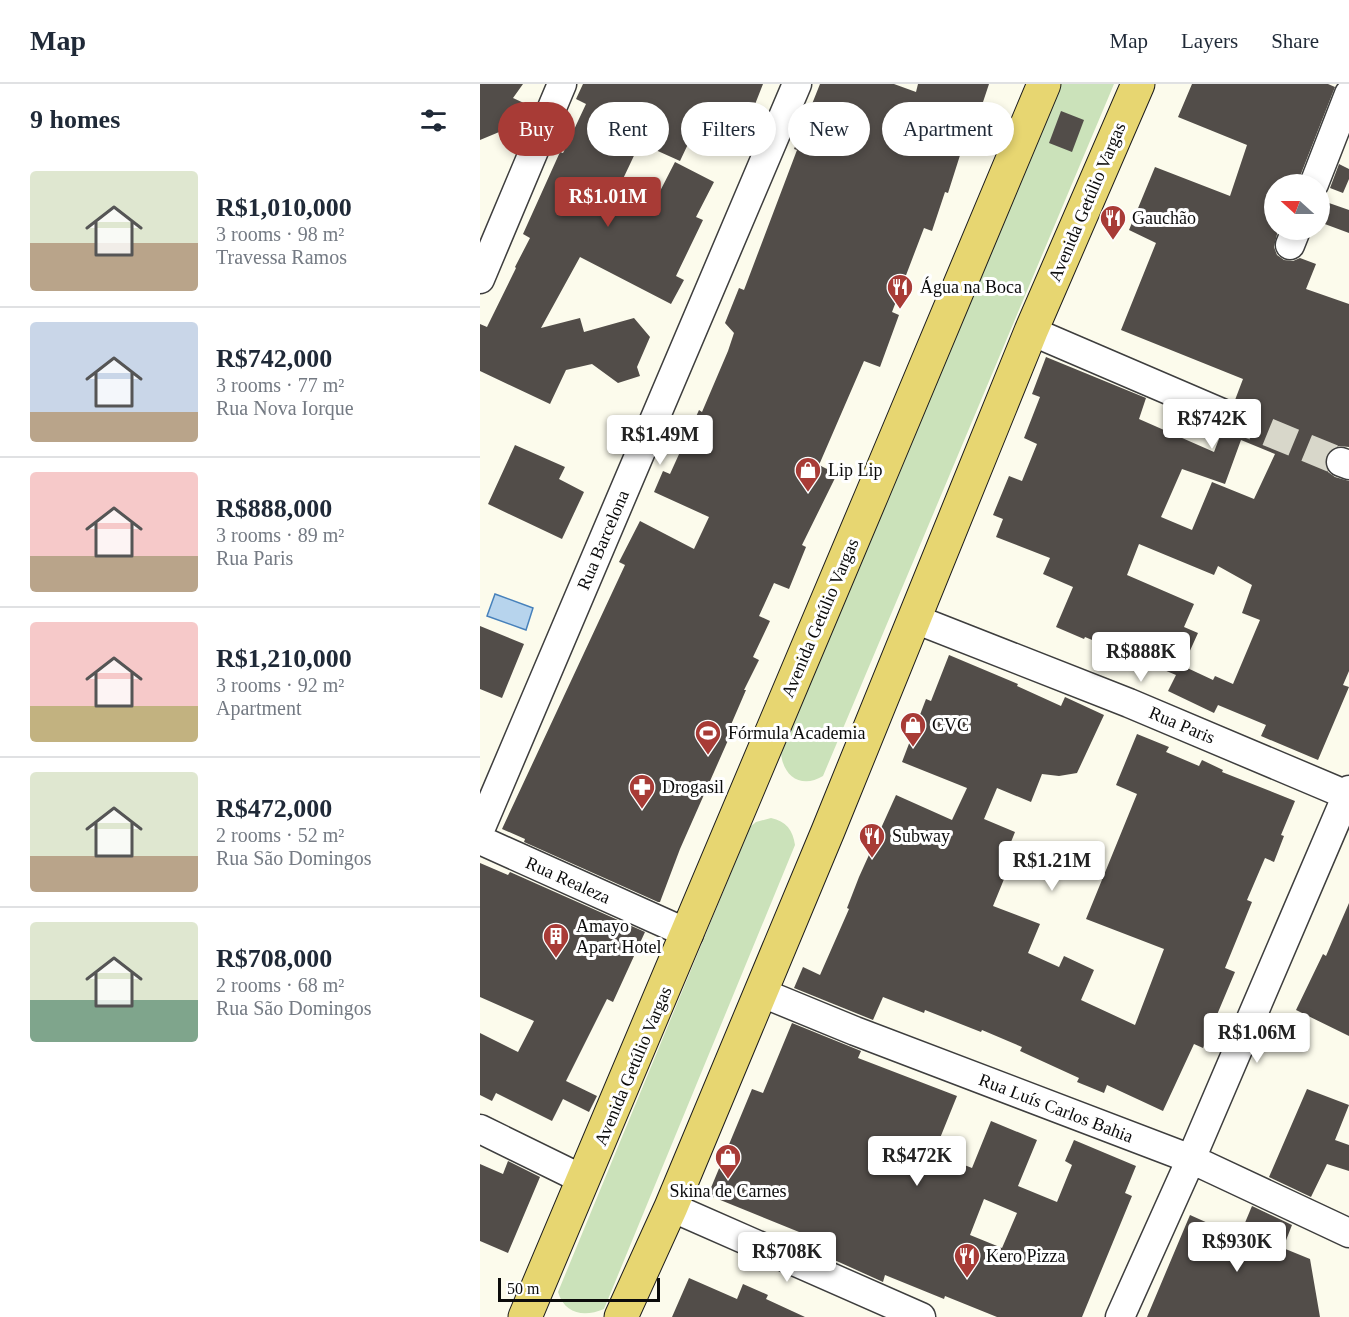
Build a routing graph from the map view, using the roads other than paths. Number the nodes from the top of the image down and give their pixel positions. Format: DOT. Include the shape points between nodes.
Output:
graph roads {
  1 [pos="562,84"];
  2 [pos="797,84"];
  3 [pos="1044,84"];
  4 [pos="1138,84"];
  5 [pos="1349,94"];
  6 [pos="1318,174"];
  7 [pos="480,279"];
  8 [pos="1031,331"];
  9 [pos="1228,416"];
  10 [pos="915,619"];
  11 [pos="1348,793"];
  12 [pos="480,831"];
  13 [pos="480,840"];
  14 [pos="689,934"];
  15 [pos="759,992"];
  16 [pos="480,1129"];
  17 [pos="1191,1159"];
  18 [pos="584,1180"];
  19 [pos="671,1207"];
  20 [pos="1349,1233"];
  21 [pos="525,1317"];
  22 [pos="621,1317"];
  23 [pos="921,1317"];
  24 [pos="1120,1317"];
  1 -- 7 [label="street"];
  2 -- 12 [label="street, Rua Barcelona"];
  3 -- 14 [label="main road, Avenida Getúlio Vargas"];
  4 -- 8 [label="main road, Avenida Getúlio Vargas"];
  5 -- 6 [label="street"];
  8 -- 9 [label="street"];
  8 -- 10 [label="main road, Avenida Getúlio Vargas"];
  10 -- 11 [label="street, Rua Paris"];
  10 -- 15 [label="main road, Avenida Getúlio Vargas"];
  11 -- 17 [label="street"];
  13 -- 14 [label="street, Rua Realeza"];
  14 -- 18 [label="main road, Avenida Getúlio Vargas"];
  15 -- 17 [label="street, Rua Luís Carlos Bahia"];
  15 -- 19 [label="main road, Avenida Getúlio Vargas"];
  16 -- 18 [label="street"];
  17 -- 20 [label="street, Rua Luís Carlos Bahia"];
  17 -- 24 [label="street"];
  18 -- 21 [label="main road, Avenida Getúlio Vargas"];
  19 -- 22 [label="main road, Avenida Getúlio Vargas"];
  19 -- 23 [label="street"];
}
